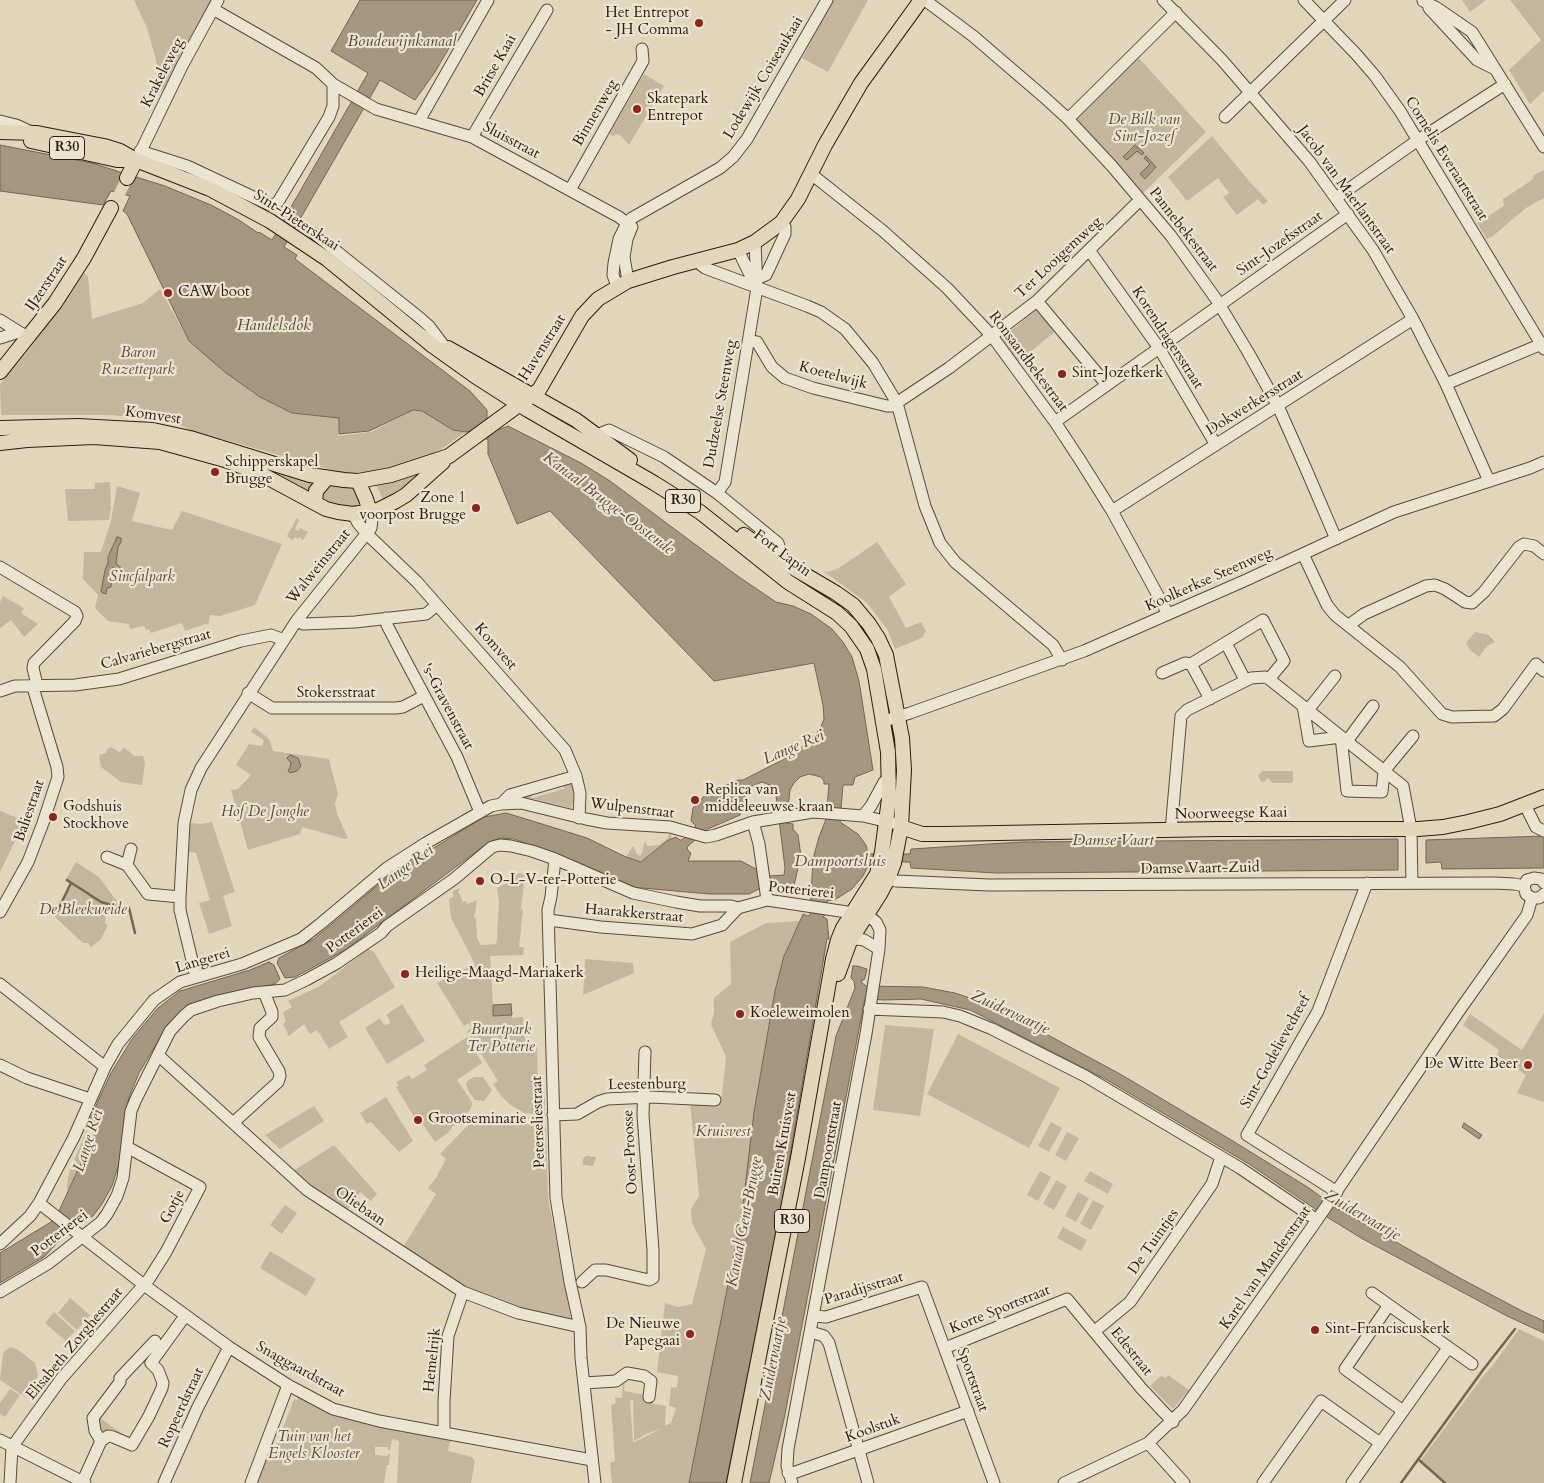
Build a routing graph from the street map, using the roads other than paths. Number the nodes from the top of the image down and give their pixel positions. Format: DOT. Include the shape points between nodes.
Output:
graph roads {
  1 [pos="488,0"];
  2 [pos="827,0"];
  3 [pos="922,0"];
  4 [pos="926,0"];
  5 [pos="1163,0"];
  6 [pos="1304,0"];
  7 [pos="1345,0"];
  8 [pos="216,4"];
  9 [pos="547,10"];
  10 [pos="1176,12"];
  11 [pos="1324,21"];
  12 [pos="642,49"];
  13 [pos="1495,69"];
  14 [pos="333,84"];
  15 [pos="1505,84"];
  16 [pos="1251,92"];
  17 [pos="1226,118"];
  18 [pos="1068,119"];
  19 [pos="419,120"];
  20 [pos="0,121"];
  21 [pos="0,132"];
  22 [pos="33,133"];
  23 [pos="0,137"];
  24 [pos="472,137"];
  25 [pos="1418,140"];
  26 [pos="1543,142"];
  27 [pos="138,156"];
  28 [pos="810,173"];
  29 [pos="127,178"];
  30 [pos="570,190"];
  31 [pos="1336,198"];
  32 [pos="1140,200"];
  33 [pos="112,208"];
  34 [pos="1348,214"];
  35 [pos="781,223"];
  36 [pos="630,225"];
  37 [pos="315,234"];
  38 [pos="755,242"];
  39 [pos="738,250"];
  40 [pos="1089,250"];
  41 [pos="696,261"];
  42 [pos="623,284"];
  43 [pos="756,284"];
  44 [pos="1037,301"];
  45 [pos="1220,305"];
  46 [pos="0,320"];
  47 [pos="1413,320"];
  48 [pos="426,331"];
  49 [pos="24,335"];
  50 [pos="992,336"];
  51 [pos="0,338"];
  52 [pos="748,340"];
  53 [pos="1543,345"];
  54 [pos="1159,348"];
  55 [pos="0,372"];
  56 [pos="1446,384"];
  57 [pos="1107,385"];
  58 [pos="533,395"];
  59 [pos="897,403"];
  60 [pos="519,405"];
  61 [pos="1278,406"];
  62 [pos="1055,422"];
  63 [pos="0,428"];
  64 [pos="597,435"];
  65 [pos="0,443"];
  66 [pos="466,444"];
  67 [pos="1216,445"];
  68 [pos="209,449"];
  69 [pos="449,456"];
  70 [pos="1544,462"];
  71 [pos="326,478"];
  72 [pos="358,481"];
  73 [pos="1489,481"];
  74 [pos="717,493"];
  75 [pos="315,503"];
  76 [pos="1112,511"];
  77 [pos="370,512"];
  78 [pos="354,514"];
  79 [pos="367,534"];
  80 [pos="1336,539"];
  81 [pos="1303,554"];
  82 [pos="1544,554"];
  83 [pos="784,562"];
  84 [pos="0,567"];
  85 [pos="438,605"];
  86 [pos="1168,614"];
  87 [pos="386,618"];
  88 [pos="297,620"];
  89 [pos="1349,625"];
  90 [pos="284,640"];
  91 [pos="1226,643"];
  92 [pos="1544,654"];
  93 [pos="1062,660"];
  94 [pos="1191,664"];
  95 [pos="1540,667"];
  96 [pos="1162,673"];
  97 [pos="1335,676"];
  98 [pos="1269,678"];
  99 [pos="1245,680"];
  100 [pos="35,685"];
  101 [pos="0,691"];
  102 [pos="248,693"];
  103 [pos="424,696"];
  104 [pos="1210,699"];
  105 [pos="1373,706"];
  106 [pos="1305,708"];
  107 [pos="899,717"];
  108 [pos="884,721"];
  109 [pos="1413,736"];
  110 [pos="1344,739"];
  111 [pos="1384,771"];
  112 [pos="576,776"];
  113 [pos="890,781"];
  114 [pos="1544,797"];
  115 [pos="501,804"];
  116 [pos="1525,805"];
  117 [pos="480,812"];
  118 [pos="863,816"];
  119 [pos="579,818"];
  120 [pos="886,821"];
  121 [pos="753,822"];
  122 [pos="901,827"];
  123 [pos="1411,829"];
  124 [pos="1171,831"];
  125 [pos="1544,831"];
  126 [pos="131,849"];
  127 [pos="107,857"];
  128 [pos="555,859"];
  129 [pos="127,865"];
  130 [pos="881,867"];
  131 [pos="1367,883"];
  132 [pos="1412,883"];
  133 [pos="1544,883"];
  134 [pos="1524,886"];
  135 [pos="766,894"];
  136 [pos="1544,894"];
  137 [pos="180,897"];
  138 [pos="1532,898"];
  139 [pos="738,908"];
  140 [pos="0,912"];
  141 [pos="852,912"];
  142 [pos="867,915"];
  143 [pos="549,920"];
  144 [pos="850,941"];
  145 [pos="879,949"];
  146 [pos="196,977"];
  147 [pos="0,984"];
  148 [pos="264,992"];
  149 [pos="870,1004"];
  150 [pos="645,1052"];
  151 [pos="161,1057"];
  152 [pos="0,1066"];
  153 [pos="105,1067"];
  154 [pos="643,1098"];
  155 [pos="90,1099"];
  156 [pos="715,1100"];
  157 [pos="553,1114"];
  158 [pos="234,1122"];
  159 [pos="127,1147"];
  160 [pos="1221,1157"];
  161 [pos="1334,1196"];
  162 [pos="39,1203"];
  163 [pos="1317,1220"];
  164 [pos="82,1236"];
  165 [pos="0,1244"];
  166 [pos="582,1282"];
  167 [pos="144,1285"];
  168 [pos="922,1287"];
  169 [pos="0,1292"];
  170 [pos="463,1292"];
  171 [pos="1372,1293"];
  172 [pos="1067,1299"];
  173 [pos="1389,1306"];
  174 [pos="185,1316"];
  175 [pos="814,1316"];
  176 [pos="580,1327"];
  177 [pos="811,1332"];
  178 [pos="1094,1332"];
  179 [pos="158,1345"];
  180 [pos="229,1347"];
  181 [pos="945,1348"];
  182 [pos="1448,1348"];
  183 [pos="1472,1364"];
  184 [pos="584,1383"];
  185 [pos="288,1385"];
  186 [pos="649,1397"];
  187 [pos="968,1411"];
  188 [pos="1403,1411"];
  189 [pos="1173,1422"];
  190 [pos="444,1433"];
  191 [pos="0,1440"];
  192 [pos="101,1441"];
  193 [pos="1148,1442"];
  194 [pos="1380,1443"];
  195 [pos="12,1447"];
  196 [pos="859,1450"];
  197 [pos="592,1460"];
  198 [pos="790,1478"];
  199 [pos="10,1483"];
  200 [pos="83,1483"];
  201 [pos="164,1483"];
  202 [pos="251,1483"];
  203 [pos="595,1483"];
  204 [pos="734,1483"];
  205 [pos="741,1483"];
  206 [pos="868,1483"];
  207 [pos="994,1483"];
  208 [pos="1064,1483"];
  209 [pos="1184,1483"];
  210 [pos="1263,1483"];
  211 [pos="1352,1483"];
  1 -- 19 [label="street"];
  2 -- 36 [label="street, Lodewijk Coiseaukaai" via="734,157 632,218"];
  3 -- 28 [label="main road" via="861,83"];
  4 -- 18 [label="street, Pannebekestraat" via="973,36"];
  5 -- 10 [label="street, Jacob van Maerlantstraat"];
  6 -- 11 [label="street, Cornelis Everaartstraat"];
  7 -- 11 [label="street"];
  8 -- 14 [label="street" via="316,68"];
  8 -- 27 [label="street, Krakeleweg"];
  9 -- 24 [label="street, Britse Kaai"];
  10 -- 16 [label="street, Jacob van Maerlantstraat"];
  10 -- 18 [label="street"];
  11 -- 16 [label="street"];
  11 -- 25 [label="street, Cornelis Everaartstraat" via="1375,76"];
  12 -- 30 [label="street, Binnenweg" via="643,61"];
  13 -- 13 [label="street" via="1477,60 1423,1 1472,32"];
  13 -- 15 [label="street"];
  14 -- 19 [label="street, Sluisstraat" via="381,111"];
  14 -- 27 [label="street, Sint-Pieterskaai" via="333,106 329,117 278,202 273,205 187,166"];
  15 -- 25 [label="street"];
  15 -- 26 [label="street"];
  16 -- 17 [label="street"];
  16 -- 31 [label="street, Jacob van Maerlantstraat"];
  18 -- 32 [label="street, Pannebekestraat"];
  19 -- 24 [label="street, Sluisstraat"];
  20 -- 22 [label="street, Sint-Pieterskaai"];
  21 -- 22 [label="main road, Sint-Pieterskaai / R30"];
  22 -- 27 [label="main road, Sint-Pieterskaai / R30"];
  23 -- 27 [label="main road, Sint-Pieterskaai / R30" via="34,141 117,160"];
  24 -- 30 [label="street, Sluisstraat"];
  25 -- 31 [label="street"];
  25 -- 53 [label="street, Cornelis Everaartstraat"];
  27 -- 29 [label="main road"];
  27 -- 48 [label="main road, Sint-Pieterskaai / R30" via="229,198 303,242 380,303"];
  28 -- 35 [label="main road" via="798,199"];
  28 -- 50 [label="street, Ronsaardbekestraat" via="883,231 947,288"];
  30 -- 36 [label="street, Sluisstraat"];
  31 -- 34 [label="street, Jacob van Maerlantstraat"];
  32 -- 40 [label="street, Ter Looigemweg"];
  32 -- 45 [label="street, Pannebekestraat" via="1171,236"];
  33 -- 49 [label="main road, IJzerstraat" via="72,278"];
  34 -- 45 [label="street, Sint-Jozefsstraat"];
  34 -- 47 [label="street, Jacob van Maerlantstraat" via="1381,263"];
  35 -- 38 [label="main road"];
  35 -- 43 [label="street" via="785,234 766,275"];
  36 -- 42 [label="street, Lodewijk Coiseaukaai" via="619,239 614,264 613,275"];
  37 -- 48 [label="street, Sint-Pieterskaai"];
  38 -- 39 [label="main road"];
  38 -- 43 [label="street, Dudzeelse Steenweg"];
  39 -- 41 [label="main road"];
  39 -- 43 [label="street"];
  40 -- 44 [label="street, Ter Looigemweg"];
  40 -- 54 [label="street, Korendragersstraat"];
  41 -- 42 [label="main road, Havenstraat"];
  41 -- 43 [label="street" via="705,268"];
  42 -- 58 [label="main road, Havenstraat" via="598,299 582,316"];
  43 -- 52 [label="street, Dudzeelse Steenweg"];
  43 -- 59 [label="street" via="821,312 845,328"];
  44 -- 50 [label="street, Ter Looigemweg"];
  44 -- 57 [label="street"];
  45 -- 54 [label="street, Sint-Jozefsstraat"];
  45 -- 61 [label="street, Pannebekestraat"];
  46 -- 49 [label="street"];
  47 -- 56 [label="street, Jacob van Maerlantstraat"];
  47 -- 61 [label="street, Dokwerkersstraat"];
  48 -- 58 [label="main road, Sint-Pieterskaai / R30" via="444,346"];
  48 -- 60 [label="main road, Sint-Pieterskaai / R30" via="433,346"];
  49 -- 51 [label="street"];
  49 -- 55 [label="main road, IJzerstraat"];
  50 -- 59 [label="street, Ter Looigemweg"];
  50 -- 62 [label="street, Ronsaardbekestraat"];
  52 -- 59 [label="street, Koetelwijk" via="757,342 772,367 785,378 887,406"];
  52 -- 74 [label="street, Dudzeelse Steenweg" via="725,482"];
  53 -- 56 [label="street"];
  54 -- 57 [label="street, Sint-Jozefsstraat"];
  54 -- 67 [label="street, Korendragersstraat"];
  56 -- 73 [label="street, Jacob van Maerlantstraat"];
  57 -- 62 [label="street, Sint-Jozefsstraat"];
  58 -- 60 [label="main road, Havenstraat"];
  58 -- 64 [label="main road, Fort Lapin / R30"];
  59 -- 93 [label="street" via="925,506 940,543 955,562 1053,645"];
  60 -- 66 [label="main road, Havenstraat"];
  60 -- 108 [label="main road, Fort Lapin / R30" via="679,498 788,582 837,612 867,649"];
  61 -- 67 [label="street, Dokwerkersstraat"];
  61 -- 80 [label="street, Pannebekestraat"];
  62 -- 76 [label="street, Ronsaardbekestraat"];
  63 -- 68 [label="main road, Komvest" via="137,428 170,433"];
  64 -- 74 [label="street" via="609,430 664,456"];
  64 -- 83 [label="main road, Fort Lapin / R30"];
  65 -- 68 [label="main road, Komvest" via="135,439"];
  66 -- 69 [label="main road, Komvest"];
  67 -- 76 [label="street, Dokwerkersstraat"];
  68 -- 71 [label="main road, Komvest"];
  68 -- 75 [label="main road, Komvest"];
  69 -- 72 [label="main road, Komvest" via="405,472"];
  69 -- 77 [label="main road, Komvest" via="406,494 384,508"];
  70 -- 73 [label="street, Koolkerkse Steenweg"];
  71 -- 72 [label="main road, Komvest"];
  71 -- 75 [label="main road" via="316,491"];
  72 -- 77 [label="main road"];
  73 -- 80 [label="street, Koolkerkse Steenweg" via="1394,512"];
  74 -- 83 [label="street" via="778,543"];
  75 -- 78 [label="main road, Komvest"];
  76 -- 86 [label="street, Ronsaardbekestraat"];
  77 -- 78 [label="main road, Komvest"];
  77 -- 79 [label="street" via="371,528"];
  78 -- 79 [label="street, Walweinstraat"];
  79 -- 85 [label="street, Komvest"];
  79 -- 88 [label="street, Walweinstraat"];
  80 -- 81 [label="street, Koolkerkse Steenweg"];
  81 -- 86 [label="street, Koolkerkse Steenweg"];
  81 -- 89 [label="street" via="1327,605"];
  82 -- 89 [label="street" via="1534,546 1524,544 1519,547 1472,603 1435,585 1426,586 1364,614"];
  83 -- 107 [label="main road, Fort Lapin / R30" via="853,605 869,624 886,655"];
  84 -- 100 [label="street, Baliestraat" via="77,616 34,663"];
  85 -- 87 [label="street" via="426,614"];
  85 -- 112 [label="street, Komvest" via="561,746"];
  86 -- 93 [label="street, Koolkerkse Steenweg"];
  87 -- 88 [label="street" via="303,624"];
  87 -- 103 [label="street, 's-Gravenstraat"];
  88 -- 90 [label="street, Walweinstraat"];
  89 -- 95 [label="street" via="1400,667 1442,714 1452,718 1494,716"];
  90 -- 100 [label="street, Calvariebergstraat" via="270,635 241,641 119,679 75,685"];
  90 -- 102 [label="street, Walweinstraat"];
  91 -- 94 [label="street"];
  91 -- 98 [label="street" via="1263,620 1284,661"];
  91 -- 99 [label="street"];
  92 -- 95 [label="street"];
  93 -- 107 [label="street, Koolkerkse Steenweg"];
  94 -- 96 [label="street" via="1185,663"];
  94 -- 104 [label="street"];
  97 -- 106 [label="street"];
  98 -- 99 [label="street"];
  98 -- 106 [label="street"];
  99 -- 104 [label="street"];
  100 -- 101 [label="street, Calvariebergstraat"];
  100 -- 140 [label="street, Baliestraat" via="34,691 58,767 58,778 28,862"];
  102 -- 103 [label="street, Stokersstraat" via="272,708 396,708"];
  102 -- 137 [label="street, Walweinstraat" via="201,768 192,790 184,823"];
  103 -- 117 [label="street, 's-Gravenstraat" via="457,756"];
  104 -- 124 [label="street" via="1181,716"];
  105 -- 110 [label="street"];
  106 -- 110 [label="street"];
  106 -- 110 [label="street" via="1309,741"];
  107 -- 108 [label="street, Koolkerkse Steenweg"];
  107 -- 122 [label="main road, Fort Lapin / R30" via="904,770"];
  108 -- 113 [label="main road, Fort Lapin / R30"];
  109 -- 111 [label="street"];
  110 -- 111 [label="street"];
  110 -- 111 [label="street" via="1347,792 1382,792"];
  111 -- 123 [label="street" via="1405,790"];
  112 -- 115 [label="street, Wulpenstraat" via="510,795"];
  112 -- 119 [label="street, Komvest" via="580,793"];
  113 -- 118 [label="street" via="884,782"];
  113 -- 120 [label="main road, Fort Lapin / R30"];
  114 -- 116 [label="main road, Noorweegse Kaai"];
  115 -- 117 [label="street, Wulpenstraat"];
  115 -- 119 [label="street, Wulpenstraat" via="521,803"];
  116 -- 123 [label="main road, Noorweegse Kaai" via="1468,822"];
  116 -- 125 [label="street" via="1535,826"];
  117 -- 146 [label="street, Langerei" via="387,868 301,939 242,964"];
  118 -- 120 [label="street"];
  118 -- 121 [label="street" via="813,812"];
  119 -- 121 [label="street, Wulpenstraat" via="672,828 711,837"];
  120 -- 122 [label="street"];
  120 -- 130 [label="main road, Buiten Kruisvest / R30"];
  121 -- 135 [label="street"];
  122 -- 124 [label="main road, Noorweegse Kaai" via="922,834"];
  122 -- 130 [label="main road, Buiten Kruisvest / R30" via="895,858"];
  123 -- 124 [label="main road, Noorweegse Kaai"];
  123 -- 132 [label="street"];
  126 -- 129 [label="street"];
  127 -- 129 [label="street"];
  128 -- 139 [label="street, Potterierei" via="633,893 692,904"];
  128 -- 143 [label="street, Peterseliestraat"];
  128 -- 148 [label="street, Potterierei" via="511,846 492,847 454,879 337,963 291,988"];
  129 -- 137 [label="street" via="148,894"];
  130 -- 131 [label="street, Damse Vaart-Zuid" via="927,883"];
  130 -- 141 [label="main road, Buiten Kruisvest / R30"];
  130 -- 142 [label="main road, Buiten Kruisvest / R30"];
  131 -- 132 [label="street, Damse Vaart-Zuid"];
  131 -- 161 [label="street, Sint-Godelievedreef" via="1318,1011 1247,1135"];
  132 -- 134 [label="street, Damse Vaart-Zuid"];
  133 -- 134 [label="street, Damse Vaart-Zuid" via="1534,878 1527,880"];
  134 -- 138 [label="street" via="1526,894"];
  135 -- 139 [label="street, Potterierei"];
  135 -- 141 [label="street, Potterierei" via="810,906"];
  136 -- 138 [label="street"];
  137 -- 146 [label="street, Walweinstraat" via="180,910"];
  138 -- 161 [label="street, Karel van Manderstraat" via="1527,915"];
  139 -- 143 [label="street, Haarakkerstraat" via="722,925 692,934"];
  141 -- 142 [label="street, Potterierei"];
  141 -- 204 [label="main road, Buiten Kruisvest / R30" via="833,959 798,1158"];
  142 -- 144 [label="main road, Buiten Kruisvest / R30"];
  142 -- 145 [label="street, Dampoortstraat" via="880,930"];
  143 -- 157 [label="street, Peterseliestraat"];
  144 -- 145 [label="street" via="864,940"];
  144 -- 205 [label="main road, Buiten Kruisvest / R30" via="833,996"];
  145 -- 149 [label="street, Dampoortstraat"];
  146 -- 153 [label="street, Langerei" via="175,984 154,1000 118,1044"];
  147 -- 153 [label="street"];
  148 -- 151 [label="street, Potterierei" via="192,1010 176,1024"];
  148 -- 158 [label="street" via="272,1017 260,1028 259,1038 280,1076 278,1082"];
  149 -- 160 [label="street" via="943,1012 973,1021 1085,1076"];
  149 -- 175 [label="street, Dampoortstraat"];
  150 -- 154 [label="street, Oost-Proosse"];
  151 -- 158 [label="street, Oliebaan"];
  151 -- 159 [label="street, Potterierei" via="131,1112"];
  152 -- 155 [label="street"];
  153 -- 155 [label="street, Langerei"];
  154 -- 156 [label="street, Leestenburg"];
  154 -- 157 [label="street, Leestenburg" via="607,1099 577,1114"];
  154 -- 166 [label="street, Oost-Proosse" via="652,1280 595,1270"];
  155 -- 162 [label="street, Langerei"];
  157 -- 176 [label="street, Peterseliestraat" via="556,1198"];
  158 -- 170 [label="street, Oliebaan" via="307,1190"];
  159 -- 164 [label="street, Potterierei" via="123,1178 113,1204 101,1222"];
  159 -- 167 [label="street, Gotje" via="200,1187"];
  160 -- 163 [label="street"];
  160 -- 178 [label="street, De Tuintjes" via="1212,1184 1130,1302"];
  161 -- 163 [label="street, Karel van Manderstraat"];
  162 -- 164 [label="street, Snaggaardstraat"];
  162 -- 165 [label="street, Langerei"];
  163 -- 189 [label="street, Karel van Manderstraat"];
  164 -- 167 [label="street, Snaggaardstraat"];
  164 -- 169 [label="street, Potterierei" via="49,1263"];
  167 -- 174 [label="street, Snaggaardstraat"];
  167 -- 195 [label="street, Elisabeth Zorghestraat" via="61,1379"];
  168 -- 175 [label="street, Paradijsstraat" via="826,1317"];
  168 -- 181 [label="street, Sportstraat"];
  170 -- 176 [label="street, Oliebaan" via="518,1313"];
  170 -- 190 [label="street, Hemelrijk" via="448,1336"];
  171 -- 173 [label="street"];
  172 -- 178 [label="street, Edestraat"];
  172 -- 181 [label="street, Korte Sportstraat"];
  173 -- 182 [label="street"];
  173 -- 188 [label="street" via="1345,1369"];
  174 -- 179 [label="street"];
  174 -- 180 [label="street, Snaggaardstraat"];
  175 -- 177 [label="street, Dampoortstraat"];
  176 -- 184 [label="street, Peterseliestraat"];
  177 -- 196 [label="street" via="824,1336 829,1343"];
  177 -- 198 [label="street, Dampoortstraat" via="788,1449 786,1466"];
  178 -- 189 [label="street, Edestraat"];
  179 -- 192 [label="street" via="120,1378 93,1418"];
  179 -- 192 [label="street" via="151,1363 163,1383 149,1416 132,1444 108,1436"];
  180 -- 185 [label="street, Snaggaardstraat"];
  180 -- 201 [label="street, Ropeerdstraat" via="197,1408"];
  181 -- 187 [label="street, Sportstraat"];
  182 -- 183 [label="street"];
  182 -- 188 [label="street"];
  184 -- 186 [label="street" via="616,1381 627,1374 644,1376 651,1381"];
  184 -- 197 [label="street, Peterseliestraat"];
  185 -- 190 [label="street, Snaggaardstraat" via="333,1409"];
  185 -- 202 [label="street"];
  187 -- 196 [label="street, Koolstuk"];
  187 -- 207 [label="street, Sportstraat"];
  188 -- 194 [label="street"];
  189 -- 193 [label="street, Karel van Manderstraat"];
  190 -- 197 [label="street, Snaggaardstraat"];
  191 -- 195 [label="street"];
  192 -- 200 [label="street"];
  193 -- 208 [label="street, Karel van Manderstraat"];
  193 -- 209 [label="street"];
  194 -- 210 [label="street" via="1321,1401"];
  194 -- 211 [label="street"];
  195 -- 199 [label="street"];
  195 -- 200 [label="street"];
  196 -- 198 [label="street, Koolstuk"];
  196 -- 206 [label="street"];
  197 -- 203 [label="street, Peterseliestraat"];
}
